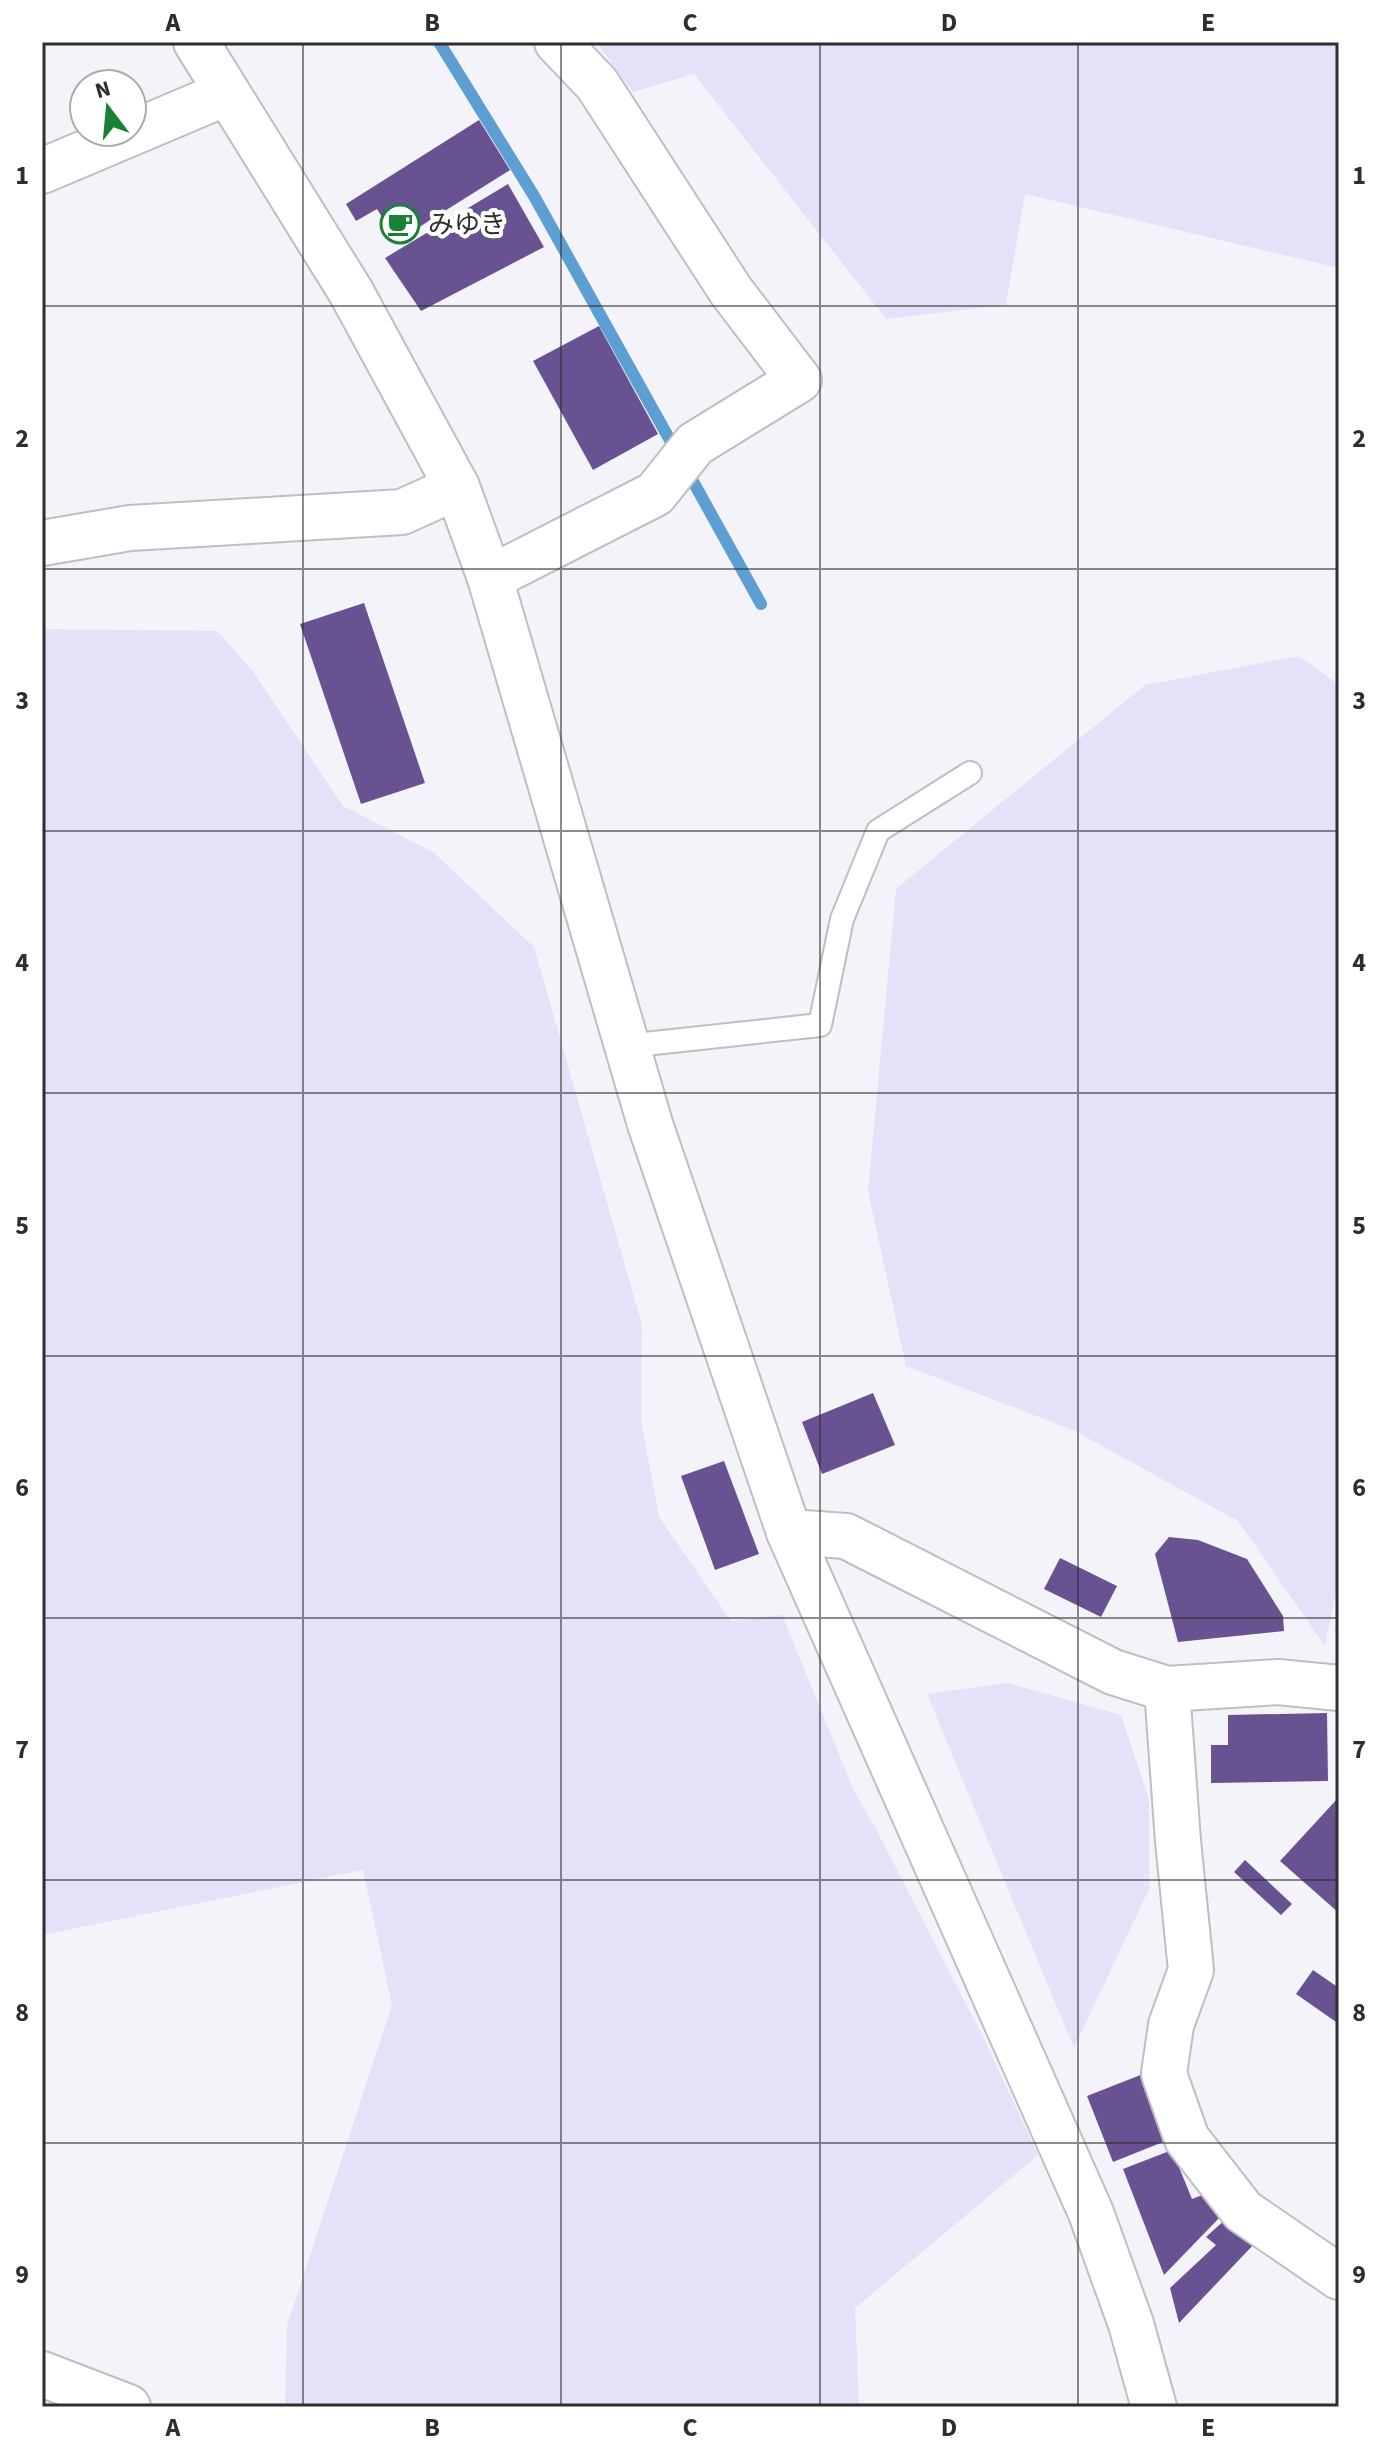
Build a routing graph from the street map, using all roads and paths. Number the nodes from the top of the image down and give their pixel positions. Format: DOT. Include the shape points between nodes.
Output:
graph roads {
  1 [pos="196,42"];
  2 [pos="557,42"];
  3 [pos="210,100"];
  4 [pos="42,171"];
  5 [pos="457,487"];
  6 [pos="42,543"];
  7 [pos="490,578"];
  8 [pos="970,773"];
  9 [pos="626,1046"];
  10 [pos="789,1532"];
  11 [pos="1339,1688"];
  12 [pos="1167,1689"];
  13 [pos="1339,2277"];
  14 [pos="42,2374"];
  15 [pos="128,2407"];
  16 [pos="1154,2407"];
  1 -- 5 [label="street" via="351,292"];
  2 -- 7 [label="street" via="597,84 731,291 799,380 695,444 655,494"];
  3 -- 4 [label="street"];
  5 -- 6 [label="street" via="402,512 130,528"];
  5 -- 7 [label="street"];
  7 -- 9 [label="street"];
  8 -- 9 [label="lane" via="878,831 842,919 820,1025"];
  9 -- 10 [label="street"];
  10 -- 12 [label="street" via="846,1536 1113,1672"];
  10 -- 16 [label="street" via="1091,2213"];
  11 -- 12 [label="street" via="1278,1682"];
  12 -- 13 [label="street" via="1191,1970 1171,2025 1164,2074 1187,2139 1243,2211"];
  14 -- 15 [label="street"];
}
